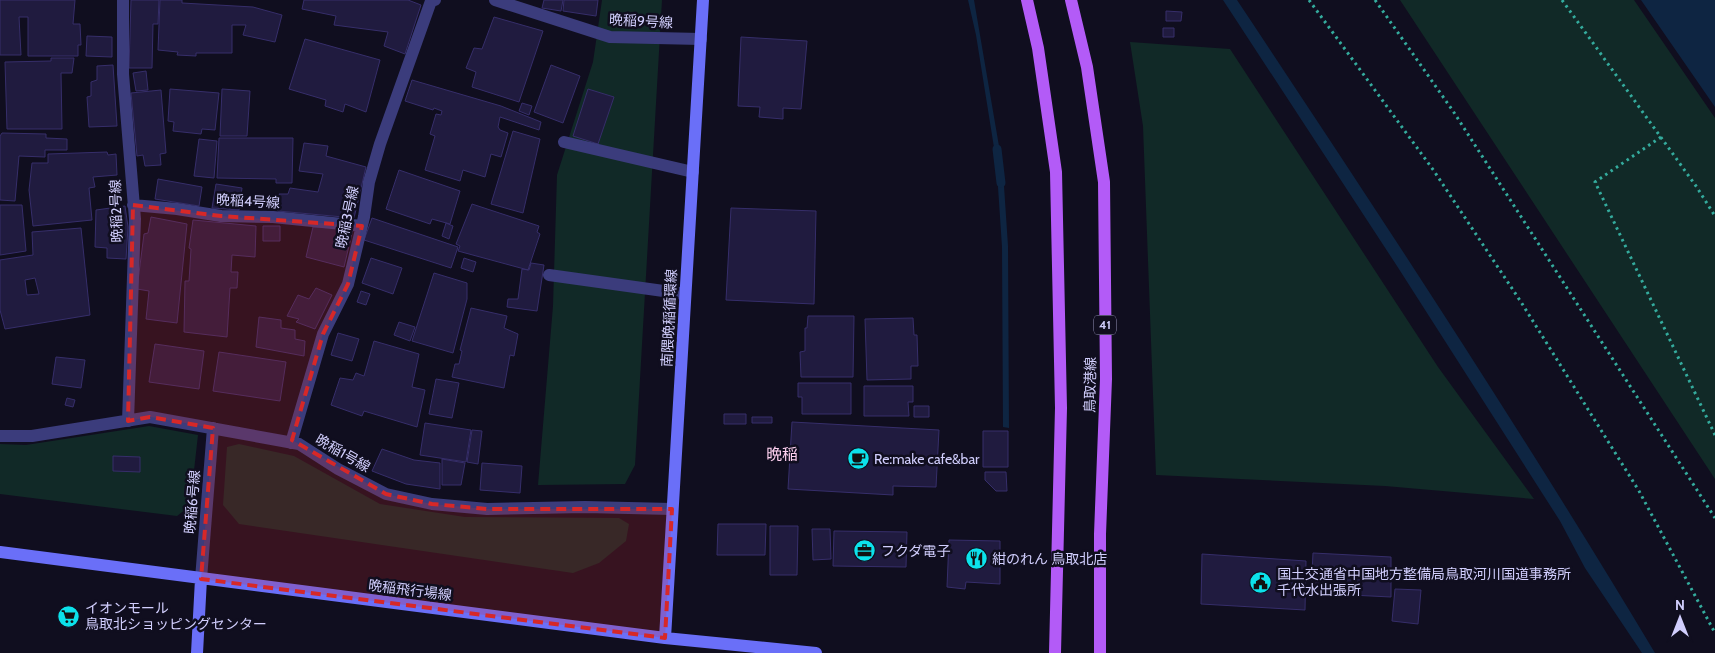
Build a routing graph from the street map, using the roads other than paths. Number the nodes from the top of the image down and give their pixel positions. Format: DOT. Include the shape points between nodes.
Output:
graph roads {
  1 [pos="123,0"];
  2 [pos="435,0"];
  3 [pos="495,0"];
  4 [pos="703,0"];
  5 [pos="1027,0"];
  6 [pos="1071,0"];
  7 [pos="701,39"];
  8 [pos="564,142"];
  9 [pos="693,172"];
  10 [pos="133,205"];
  11 [pos="362,226"];
  12 [pos="549,275"];
  13 [pos="685,294"];
  14 [pos="128,421"];
  15 [pos="213,428"];
  16 [pos="0,436"];
  17 [pos="291,443"];
  18 [pos="672,509"];
  19 [pos="0,552"];
  20 [pos="200,578"];
  21 [pos="665,638"];
  22 [pos="197,653"];
  23 [pos="816,653"];
  24 [pos="1055,653"];
  25 [pos="1100,653"];
  1 -- 10 [label="street, 晩稲2号線" via="123,74"];
  2 -- 11 [label="street, 晩稲3号線" via="431,1 422,22 380,144 369,182"];
  3 -- 7 [label="street, 晩稲9号線" via="610,37"];
  4 -- 7 [label="street, 南隈晩稲循環線"];
  5 -- 24 [label="main road, 鳥取港線" via="1038,48 1056,172 1061,408"];
  6 -- 25 [label="main road, 鳥取港線 / 41" via="1087,68 1104,182 1106,379 1100,534"];
  7 -- 9 [label="street, 南隈晩稲循環線"];
  8 -- 9 [label="street"];
  9 -- 13 [label="street, 南隈晩稲循環線"];
  10 -- 11 [label="street, 晩稲4号線" via="221,216"];
  10 -- 14 [label="street, 晩稲2号線"];
  11 -- 17 [label="street, 晩稲3号線" via="348,284 323,334"];
  12 -- 13 [label="street"];
  13 -- 18 [label="street, 南隈晩稲循環線"];
  14 -- 15 [label="street, 晩稲1号線" via="150,417"];
  14 -- 16 [label="street, 晩稲1号線" via="32,436"];
  15 -- 17 [label="street, 晩稲1号線"];
  15 -- 20 [label="street, 晩稲6号線"];
  17 -- 18 [label="street, 晩稲1号線" via="299,444 386,494 432,504 487,509"];
  18 -- 21 [label="street, 南隈晩稲循環線"];
  19 -- 20 [label="street, 晩稲飛行場線"];
  20 -- 21 [label="street, 晩稲飛行場線"];
  20 -- 22 [label="street"];
  21 -- 23 [label="street, 晩稲飛行場線"];
}
